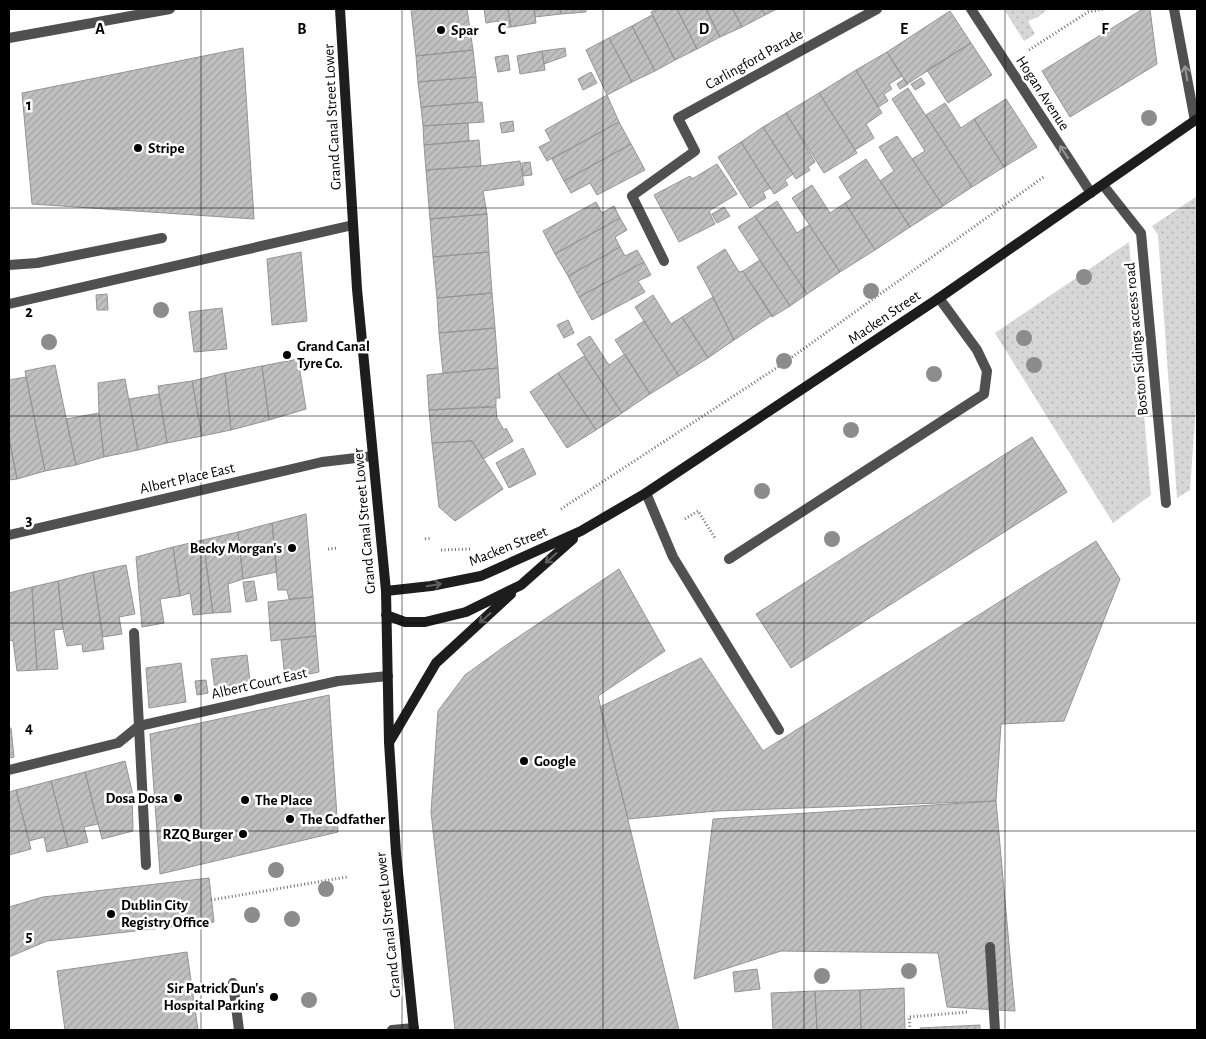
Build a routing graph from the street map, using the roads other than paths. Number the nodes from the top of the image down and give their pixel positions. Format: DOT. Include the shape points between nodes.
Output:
graph roads {
  1 [pos="170,9"];
  2 [pos="340,9"];
  3 [pos="876,9"];
  4 [pos="971,9"];
  5 [pos="1174,9"];
  6 [pos="9,38"];
  7 [pos="1196,120"];
  8 [pos="1104,185"];
  9 [pos="1091,193"];
  10 [pos="353,225"];
  11 [pos="162,238"];
  12 [pos="664,260"];
  13 [pos="9,265"];
  14 [pos="939,298"];
  15 [pos="9,304"];
  16 [pos="372,456"];
  17 [pos="646,493"];
  18 [pos="1166,503"];
  19 [pos="581,531"];
  20 [pos="9,535"];
  21 [pos="729,559"];
  22 [pos="521,585"];
  23 [pos="386,591"];
  24 [pos="386,615"];
  25 [pos="134,634"];
  26 [pos="388,676"];
  27 [pos="138,726"];
  28 [pos="779,730"];
  29 [pos="389,742"];
  30 [pos="9,770"];
  31 [pos="146,865"];
  32 [pos="990,948"];
  33 [pos="233,983"];
  34 [pos="414,1029"];
  35 [pos="239,1030"];
  36 [pos="392,1030"];
  37 [pos="995,1030"];
  1 -- 6 [label="street"];
  2 -- 10 [label="street, Grand Canal Street Lower"];
  3 -- 12 [label="street, Carlingford Parade" via="678,118 695,151 632,196"];
  9 -- 4 [label="street, Hogan Avenue, one-way"];
  7 -- 5 [label="street, one-way"];
  7 -- 8 [label="street, Macken Street"];
  8 -- 9 [label="street, Macken Street"];
  8 -- 18 [label="street, Boston Sidings access road" via="1141,234"];
  9 -- 14 [label="street, Macken Street"];
  10 -- 15 [label="street"];
  10 -- 16 [label="street, Grand Canal Street Lower"];
  11 -- 13 [label="street" via="37,263"];
  14 -- 17 [label="street, Macken Street"];
  14 -- 21 [label="street" via="977,350 987,371 984,394"];
  16 -- 20 [label="street, Albert Place East" via="322,462"];
  16 -- 23 [label="street, Grand Canal Street Lower"];
  17 -- 19 [label="street, Macken Street"];
  17 -- 28 [label="street" via="672,557"];
  19 -- 22 [label="street, Macken Street, one-way"];
  23 -- 19 [label="street, Macken Street, one-way" via="481,576"];
  22 -- 24 [label="street, Macken Street" via="466,612 432,620 406,622"];
  22 -- 29 [label="street, one-way" via="436,663"];
  23 -- 24 [label="street, Grand Canal Street Lower"];
  24 -- 26 [label="street, Grand Canal Street Lower"];
  25 -- 27 [label="street"];
  26 -- 27 [label="street, Albert Court East" via="338,681"];
  26 -- 29 [label="street, Grand Canal Street Lower"];
  27 -- 30 [label="street, Albert Court East" via="118,743"];
  27 -- 31 [label="street"];
  29 -- 34 [label="street, Grand Canal Street Lower" via="396,853"];
  32 -- 37 [label="street"];
  33 -- 35 [label="street"];
  34 -- 36 [label="street"];
}
